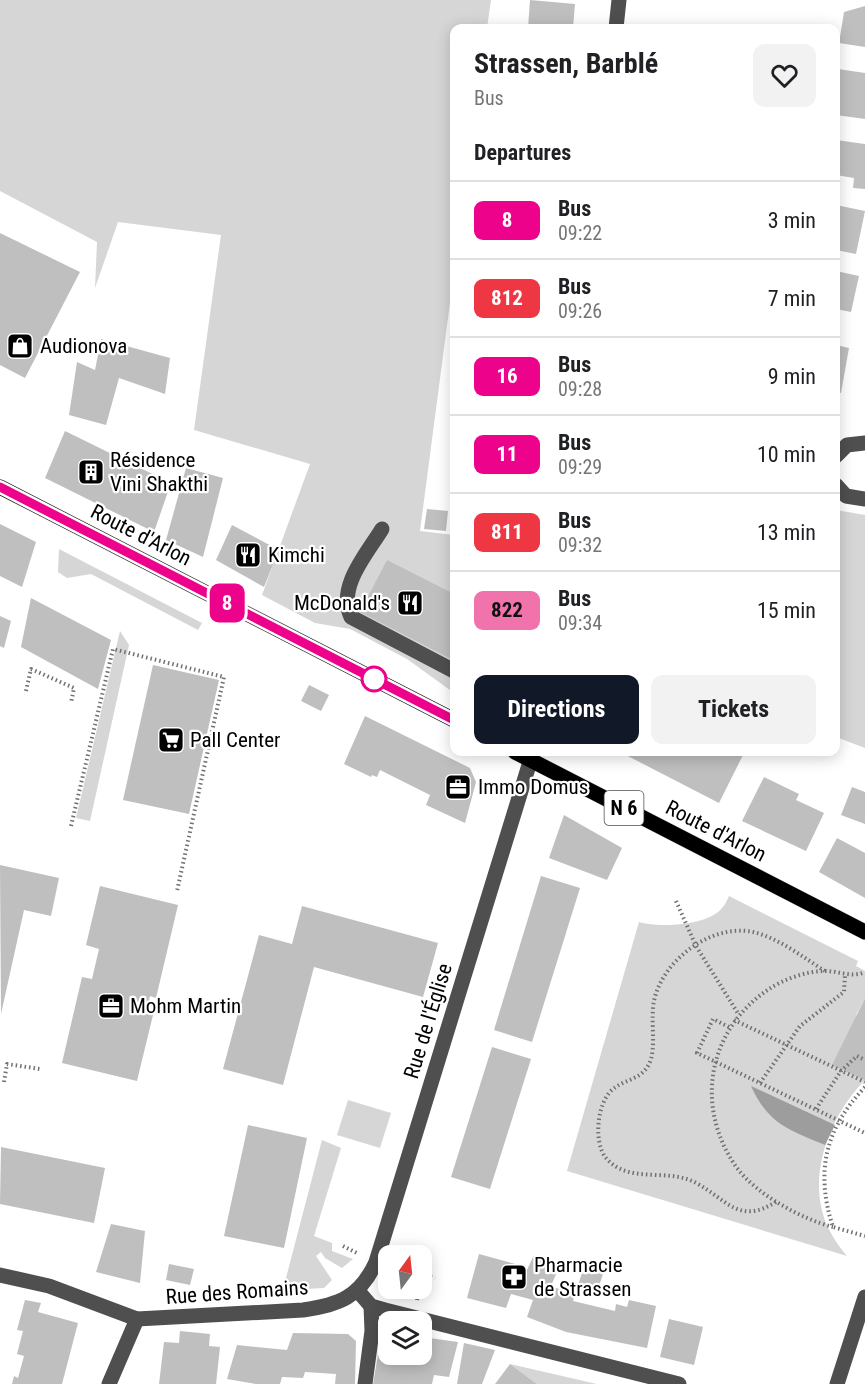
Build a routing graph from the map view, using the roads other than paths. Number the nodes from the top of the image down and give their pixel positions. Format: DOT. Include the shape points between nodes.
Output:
graph roads {
  1 [pos="619,0"];
  2 [pos="616,24"];
  3 [pos="865,442"];
  4 [pos="840,452"];
  5 [pos="0,487"];
  6 [pos="840,489"];
  7 [pos="865,498"];
  8 [pos="382,529"];
  9 [pos="450,668"];
  10 [pos="450,718"];
  11 [pos="532,756"];
  12 [pos="865,932"];
  13 [pos="0,1275"];
  14 [pos="358,1291"];
  15 [pos="865,1297"];
  16 [pos="371,1306"];
  17 [pos="137,1319"];
  18 [pos="109,1384"];
  19 [pos="365,1384"];
  20 [pos="679,1384"];
  21 [pos="837,1384"];
  1 -- 2 [label="street"];
  3 -- 4 [label="street" via="848,445"];
  5 -- 10 [label="main road, Route d'Arlon"];
  6 -- 7 [label="street" via="846,496"];
  8 -- 9 [label="street" via="346,591 351,617"];
  11 -- 12 [label="main road, Route d'Arlon / N 6"];
  11 -- 14 [label="street, Rue de l'Église" via="376,1262"];
  13 -- 17 [label="street, Rue des Romains" via="49,1286"];
  14 -- 16 [label="street"];
  14 -- 17 [label="street, Rue des Romains" via="334,1304 303,1310"];
  15 -- 21 [label="street"];
  16 -- 19 [label="street"];
  16 -- 20 [label="street"];
  17 -- 18 [label="street"];
}
